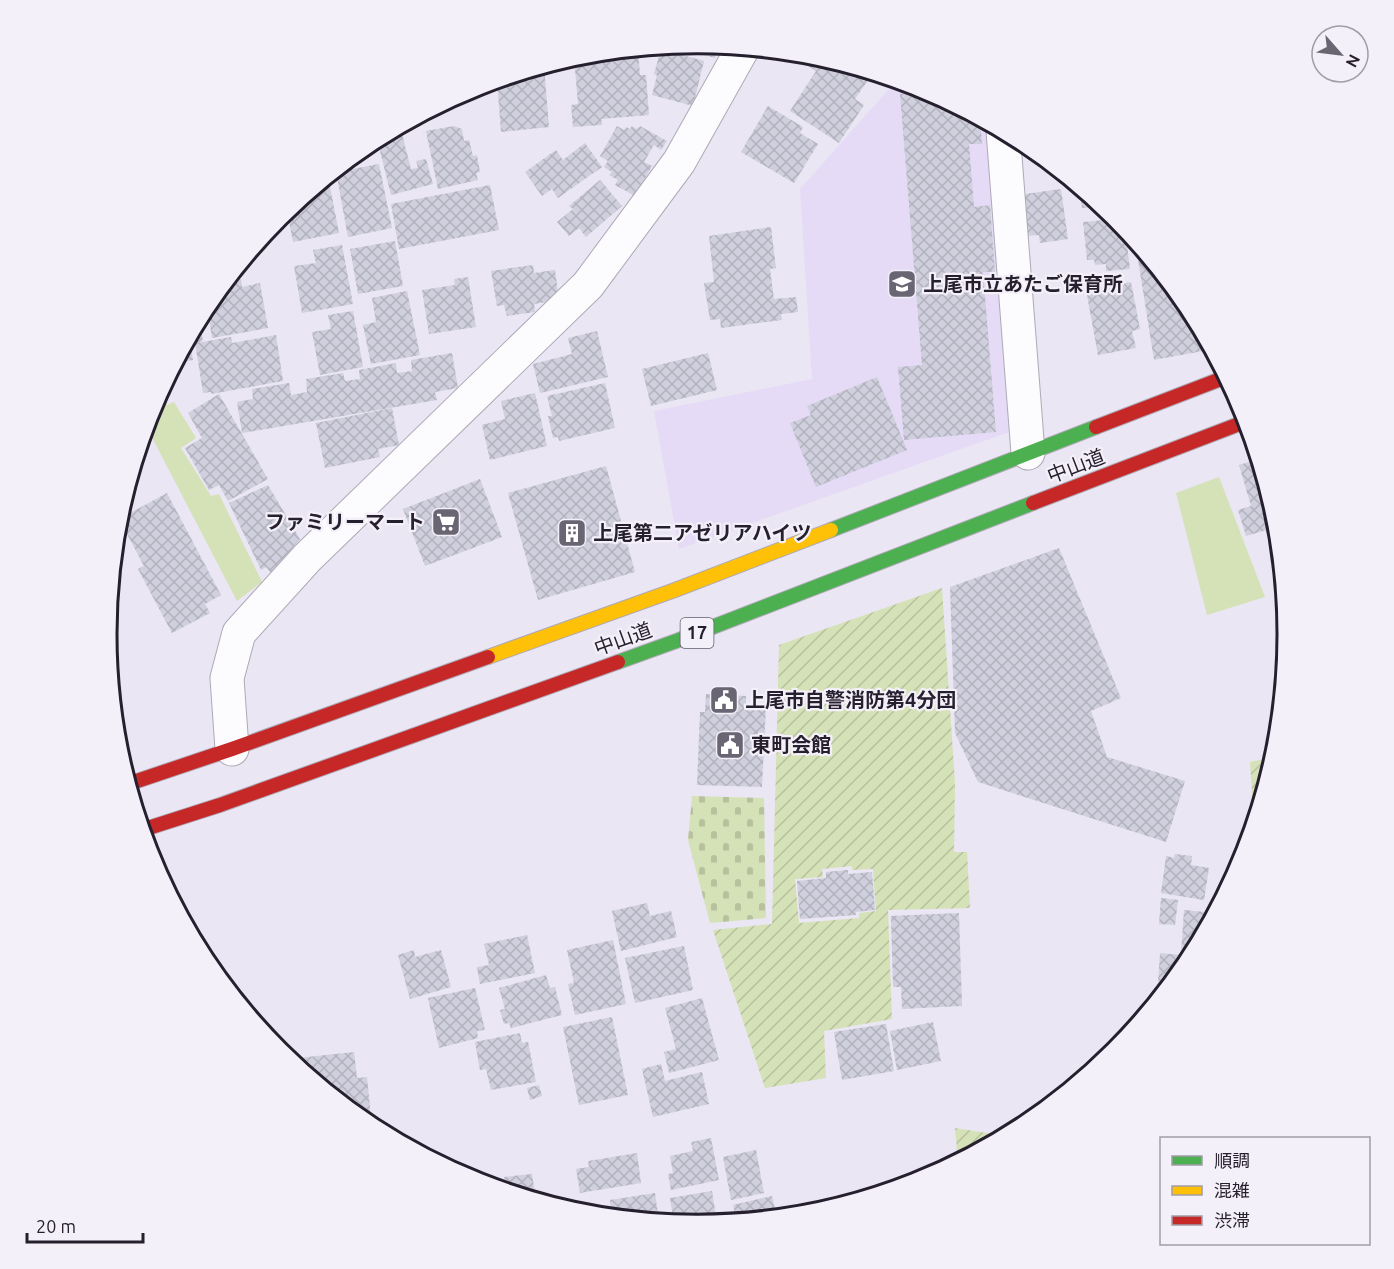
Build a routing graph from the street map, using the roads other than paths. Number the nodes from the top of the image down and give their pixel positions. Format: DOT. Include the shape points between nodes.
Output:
graph roads {
  1 [pos="739,55"];
  2 [pos="1004,142"];
  3 [pos="1219,380"];
  4 [pos="1238,425"];
  5 [pos="1028,453"];
  6 [pos="232,749"];
  7 [pos="135,782"];
  8 [pos="150,828"];
  1 -- 6 [label="street" via="680,162 588,285 307,558 239,633 226,678"];
  2 -- 5 [label="street"];
  3 -- 5 [label="highway, 中山道 / 17"];
  4 -- 8 [label="highway, 中山道 / 17" via="679,640"];
  5 -- 6 [label="highway, 中山道 / 17" via="675,590"];
  6 -- 7 [label="highway, 中山道 / 17"];
}
